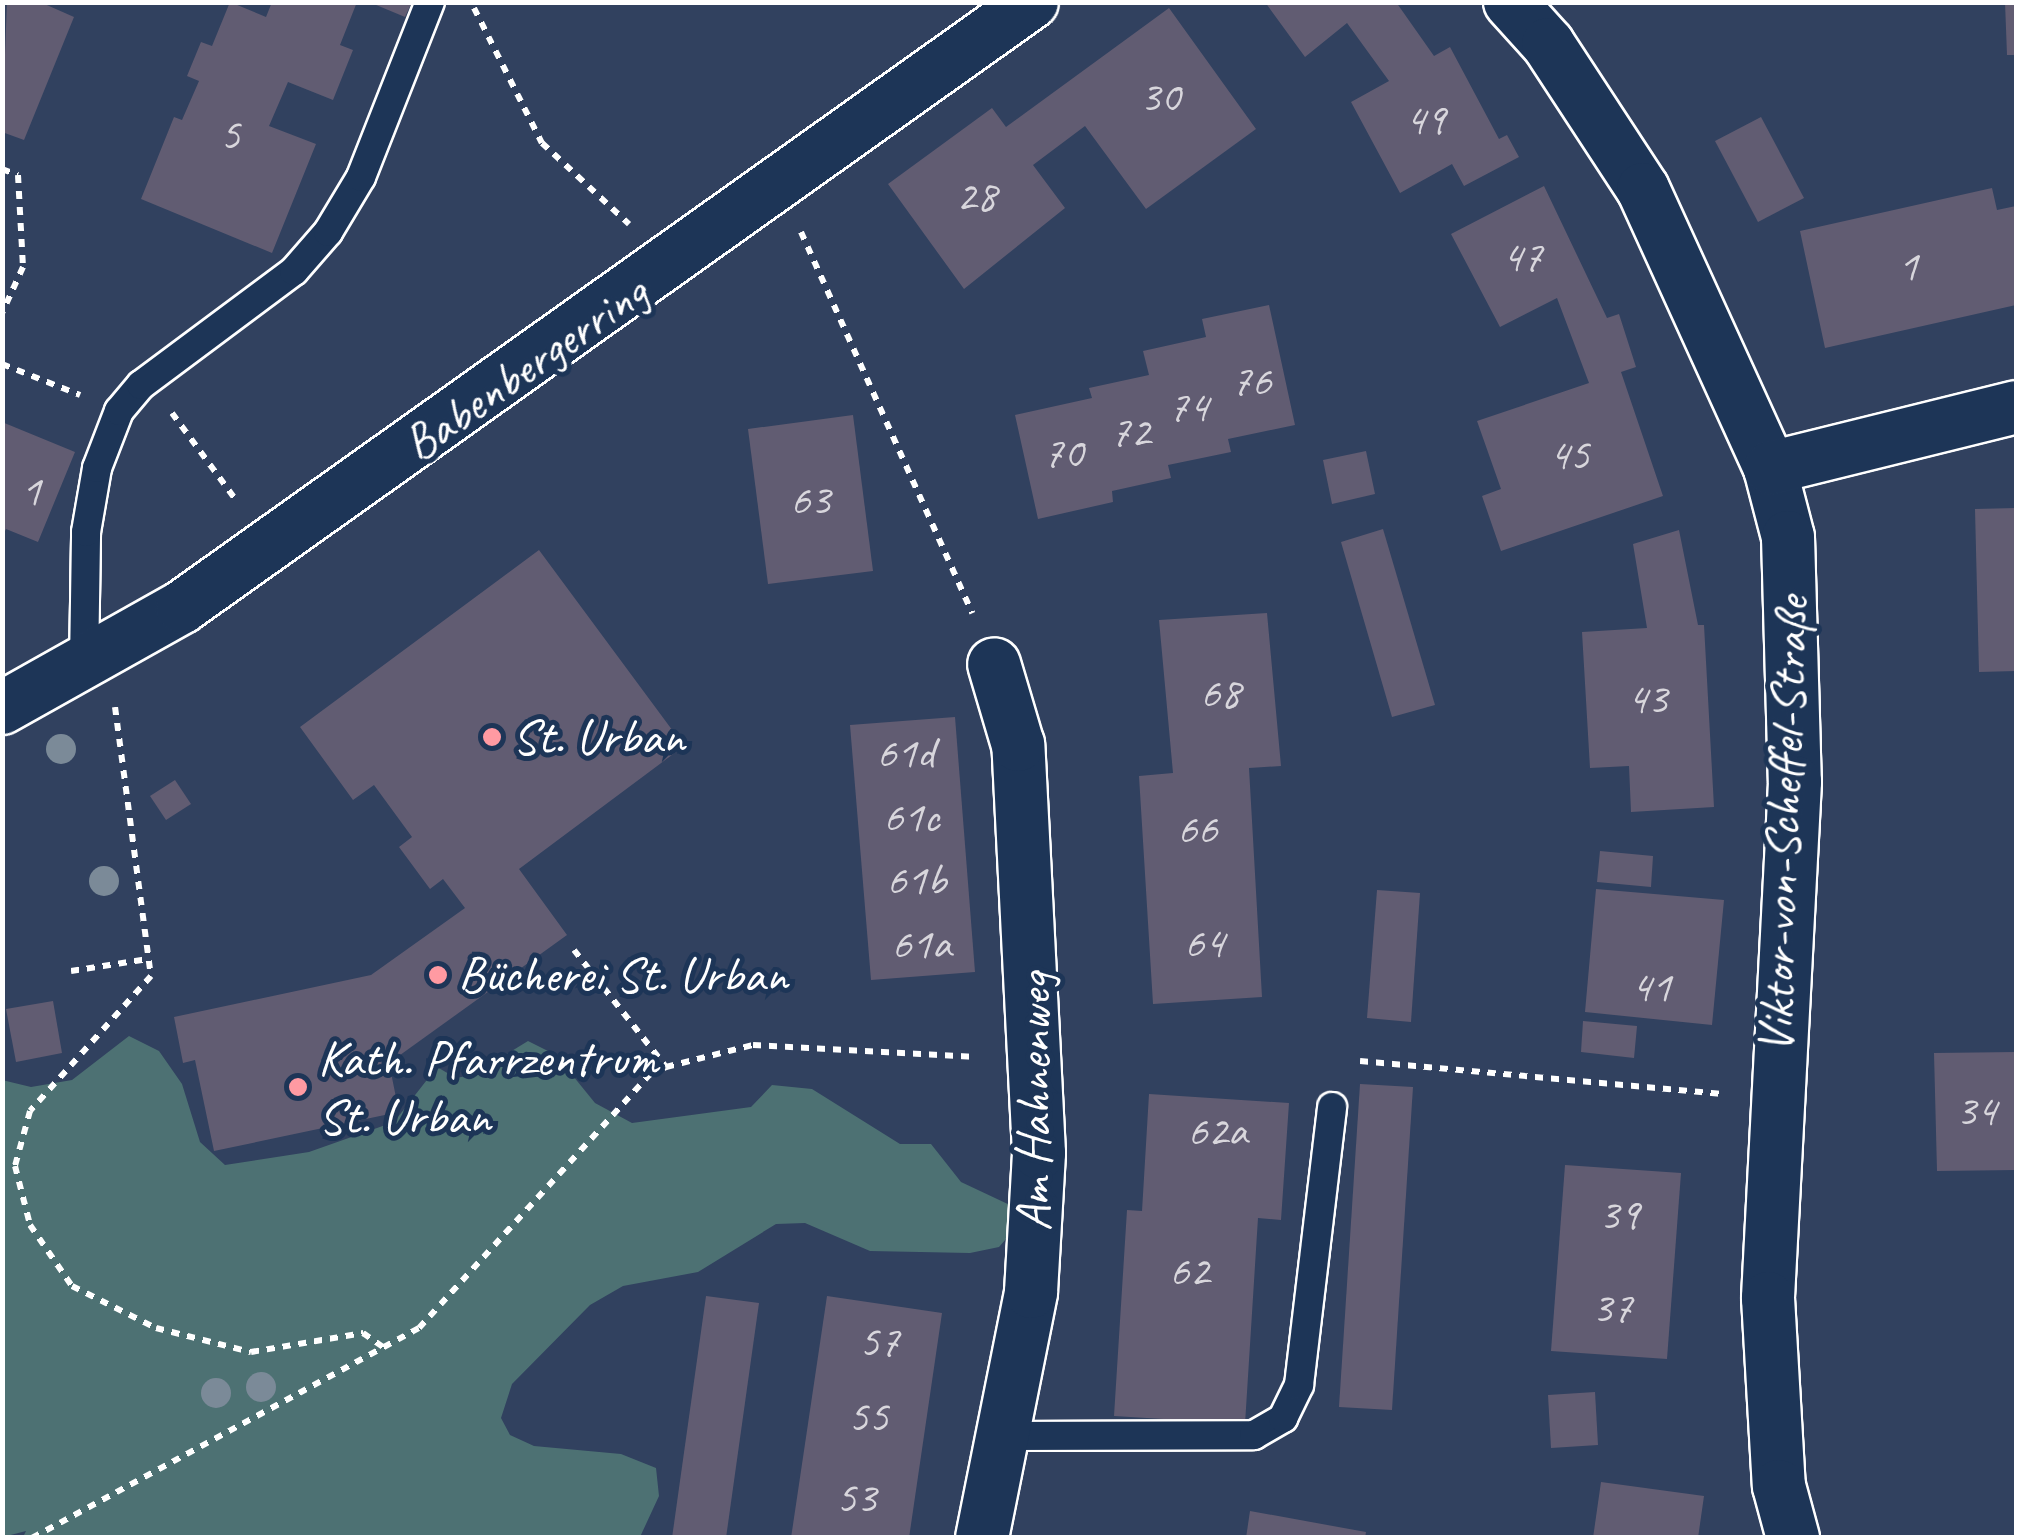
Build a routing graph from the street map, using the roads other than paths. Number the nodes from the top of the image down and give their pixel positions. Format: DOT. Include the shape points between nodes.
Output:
graph roads {
  1 [pos="430,2"];
  2 [pos="1032,2"];
  3 [pos="1510,2"];
  4 [pos="2016,406"];
  5 [pos="1770,468"];
  6 [pos="91,662"];
  7 [pos="994,664"];
  8 [pos="2,708"];
  9 [pos="1332,1107"];
  10 [pos="1005,1436"];
  11 [pos="982,1538"];
  12 [pos="1793,1538"];
  1 -- 6 [label="lane" via="361,177 328,232 294,271 148,380 119,411 96,468 86,532"];
  2 -- 6 [label="street, Babenbergerring" via="269,546"];
  3 -- 5 [label="street, Viktor-von-Scheffel-Straße" via="1548,44 1643,189"];
  4 -- 5 [label="street"];
  5 -- 12 [label="street, Viktor-von-Scheffel-Straße" via="1788,538 1796,624 1795,782 1768,1298 1779,1486"];
  6 -- 8 [label="street, Babenbergerring"];
  7 -- 10 [label="street, Am Hahnenweg" via="1018,745 1038,1062 1038,1232"];
  9 -- 10 [label="lane" via="1299,1385 1283,1418 1254,1435"];
  10 -- 11 [label="street, Am Hahnenweg"];
}
